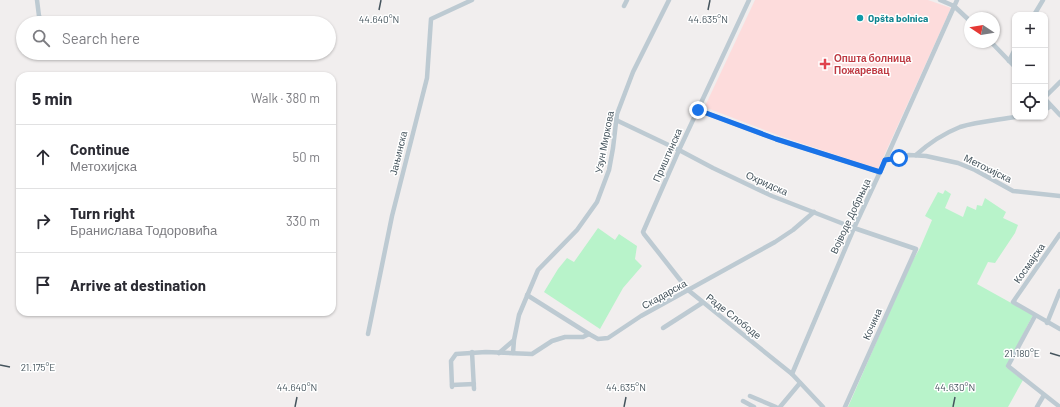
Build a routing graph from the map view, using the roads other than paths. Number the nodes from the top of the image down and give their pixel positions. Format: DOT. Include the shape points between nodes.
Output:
graph roads {
  1 [pos="37,0"];
  2 [pos="472,0"];
  3 [pos="627,0"];
  4 [pos="669,0"];
  5 [pos="750,0"];
  6 [pos="940,0"];
  7 [pos="957,0"];
  8 [pos="1042,0"];
  9 [pos="624,6"];
  10 [pos="954,6"];
  11 [pos="1036,12"];
  12 [pos="964,15"];
  13 [pos="39,16"];
  14 [pos="997,48"];
  15 [pos="1012,56"];
  16 [pos="1009,61"];
  17 [pos="1012,64"];
  18 [pos="1060,82"];
  19 [pos="1048,95"];
  20 [pos="1048,102"];
  21 [pos="1051,106"];
  22 [pos="1048,108"];
  23 [pos="698,110"];
  24 [pos="1060,115"];
  25 [pos="1012,118"];
  26 [pos="616,120"];
  27 [pos="679,150"];
  28 [pos="916,155"];
  29 [pos="885,160"];
  30 [pos="880,172"];
  31 [pos="1060,196"];
  32 [pos="814,212"];
  33 [pos="854,228"];
  34 [pos="643,232"];
  35 [pos="1060,234"];
  36 [pos="916,249"];
  37 [pos="688,290"];
  38 [pos="1060,291"];
  39 [pos="527,295"];
  40 [pos="702,303"];
  41 [pos="1035,316"];
  42 [pos="1047,323"];
  43 [pos="663,328"];
  44 [pos="1060,329"];
  45 [pos="368,334"];
  46 [pos="589,334"];
  47 [pos="514,340"];
  48 [pos="472,352"];
  49 [pos="500,353"];
  50 [pos="513,353"];
  51 [pos="792,374"];
  52 [pos="800,383"];
  53 [pos="1044,395"];
  54 [pos="750,396"];
  55 [pos="743,401"];
  56 [pos="754,407"];
  57 [pos="776,407"];
  58 [pos="780,407"];
  59 [pos="822,407"];
  60 [pos="845,407"];
  61 [pos="1037,407"];
  62 [pos="1060,407"];
  1 -- 13 [label="street"];
  2 -- 45 [label="street, Јањинска" via="431,19 427,78 392,216"];
  3 -- 9 [label="street"];
  4 -- 26 [label="street, Узун Миркова" via="633,72"];
  5 -- 23 [label="street, Приштинска"];
  6 -- 10 [label="street"];
  7 -- 10 [label="street, Војводе Добрњца"];
  8 -- 11 [label="street"];
  10 -- 12 [label="street"];
  10 -- 29 [label="street, Војводе Добрњца"];
  14 -- 16 [label="street"];
  15 -- 16 [label="street"];
  16 -- 17 [label="street"];
  18 -- 19 [label="street"];
  20 -- 21 [label="street"];
  21 -- 22 [label="street"];
  21 -- 24 [label="street"];
  23 -- 27 [label="street, Приштинска"];
  23 -- 30 [label="street" via="776,139"];
  25 -- 28 [label="street" via="961,127 949,132"];
  26 -- 27 [label="street, Охридска"];
  26 -- 39 [label="street, Узун Миркова" via="609,170 596,202 577,230 538,270"];
  27 -- 32 [label="street, Охридска" via="772,196"];
  27 -- 34 [label="street, Приштинска"];
  28 -- 29 [label="street, Метохијска"];
  28 -- 31 [label="street, Метохијска" via="958,163 1013,191"];
  29 -- 30 [label="street, Војводе Добрњца"];
  30 -- 33 [label="street, Војводе Добрњца"];
  32 -- 33 [label="street, Охридска"];
  32 -- 37 [label="street, Скадарска" via="775,242"];
  33 -- 36 [label="street, Охридска"];
  33 -- 51 [label="street, Војводе Добрњца"];
  34 -- 37 [label="street, Раде Слободе"];
  35 -- 41 [label="street, Космајска" via="1013,302"];
  36 -- 60 [label="street, Кочина"];
  37 -- 40 [label="street, Раде Слободе"];
  37 -- 46 [label="street, Скадарска" via="608,338 598,339"];
  38 -- 42 [label="street"];
  39 -- 46 [label="street"];
  39 -- 47 [label="street, Узун Миркова" via="519,315"];
  40 -- 43 [label="street"];
  40 -- 51 [label="street, Раде Слободе"];
  41 -- 42 [label="street"];
  41 -- 53 [label="street" via="1008,366"];
  42 -- 44 [label="street"];
  46 -- 50 [label="street, Скадарска" via="556,340 532,354"];
  47 -- 49 [label="street"];
  47 -- 50 [label="street, Узун Миркова"];
  48 -- 48 [label="street, Скадарска" via="474,386 452,386 452,358 456,354"];
  48 -- 49 [label="street, Скадарска"];
  49 -- 50 [label="street, Скадарска"];
  51 -- 52 [label="street, Раде Слободе"];
  52 -- 58 [label="street"];
  52 -- 59 [label="street, Раде Слободе"];
  53 -- 61 [label="street"];
  53 -- 62 [label="street"];
  54 -- 57 [label="street"];
  55 -- 56 [label="street"];
}
